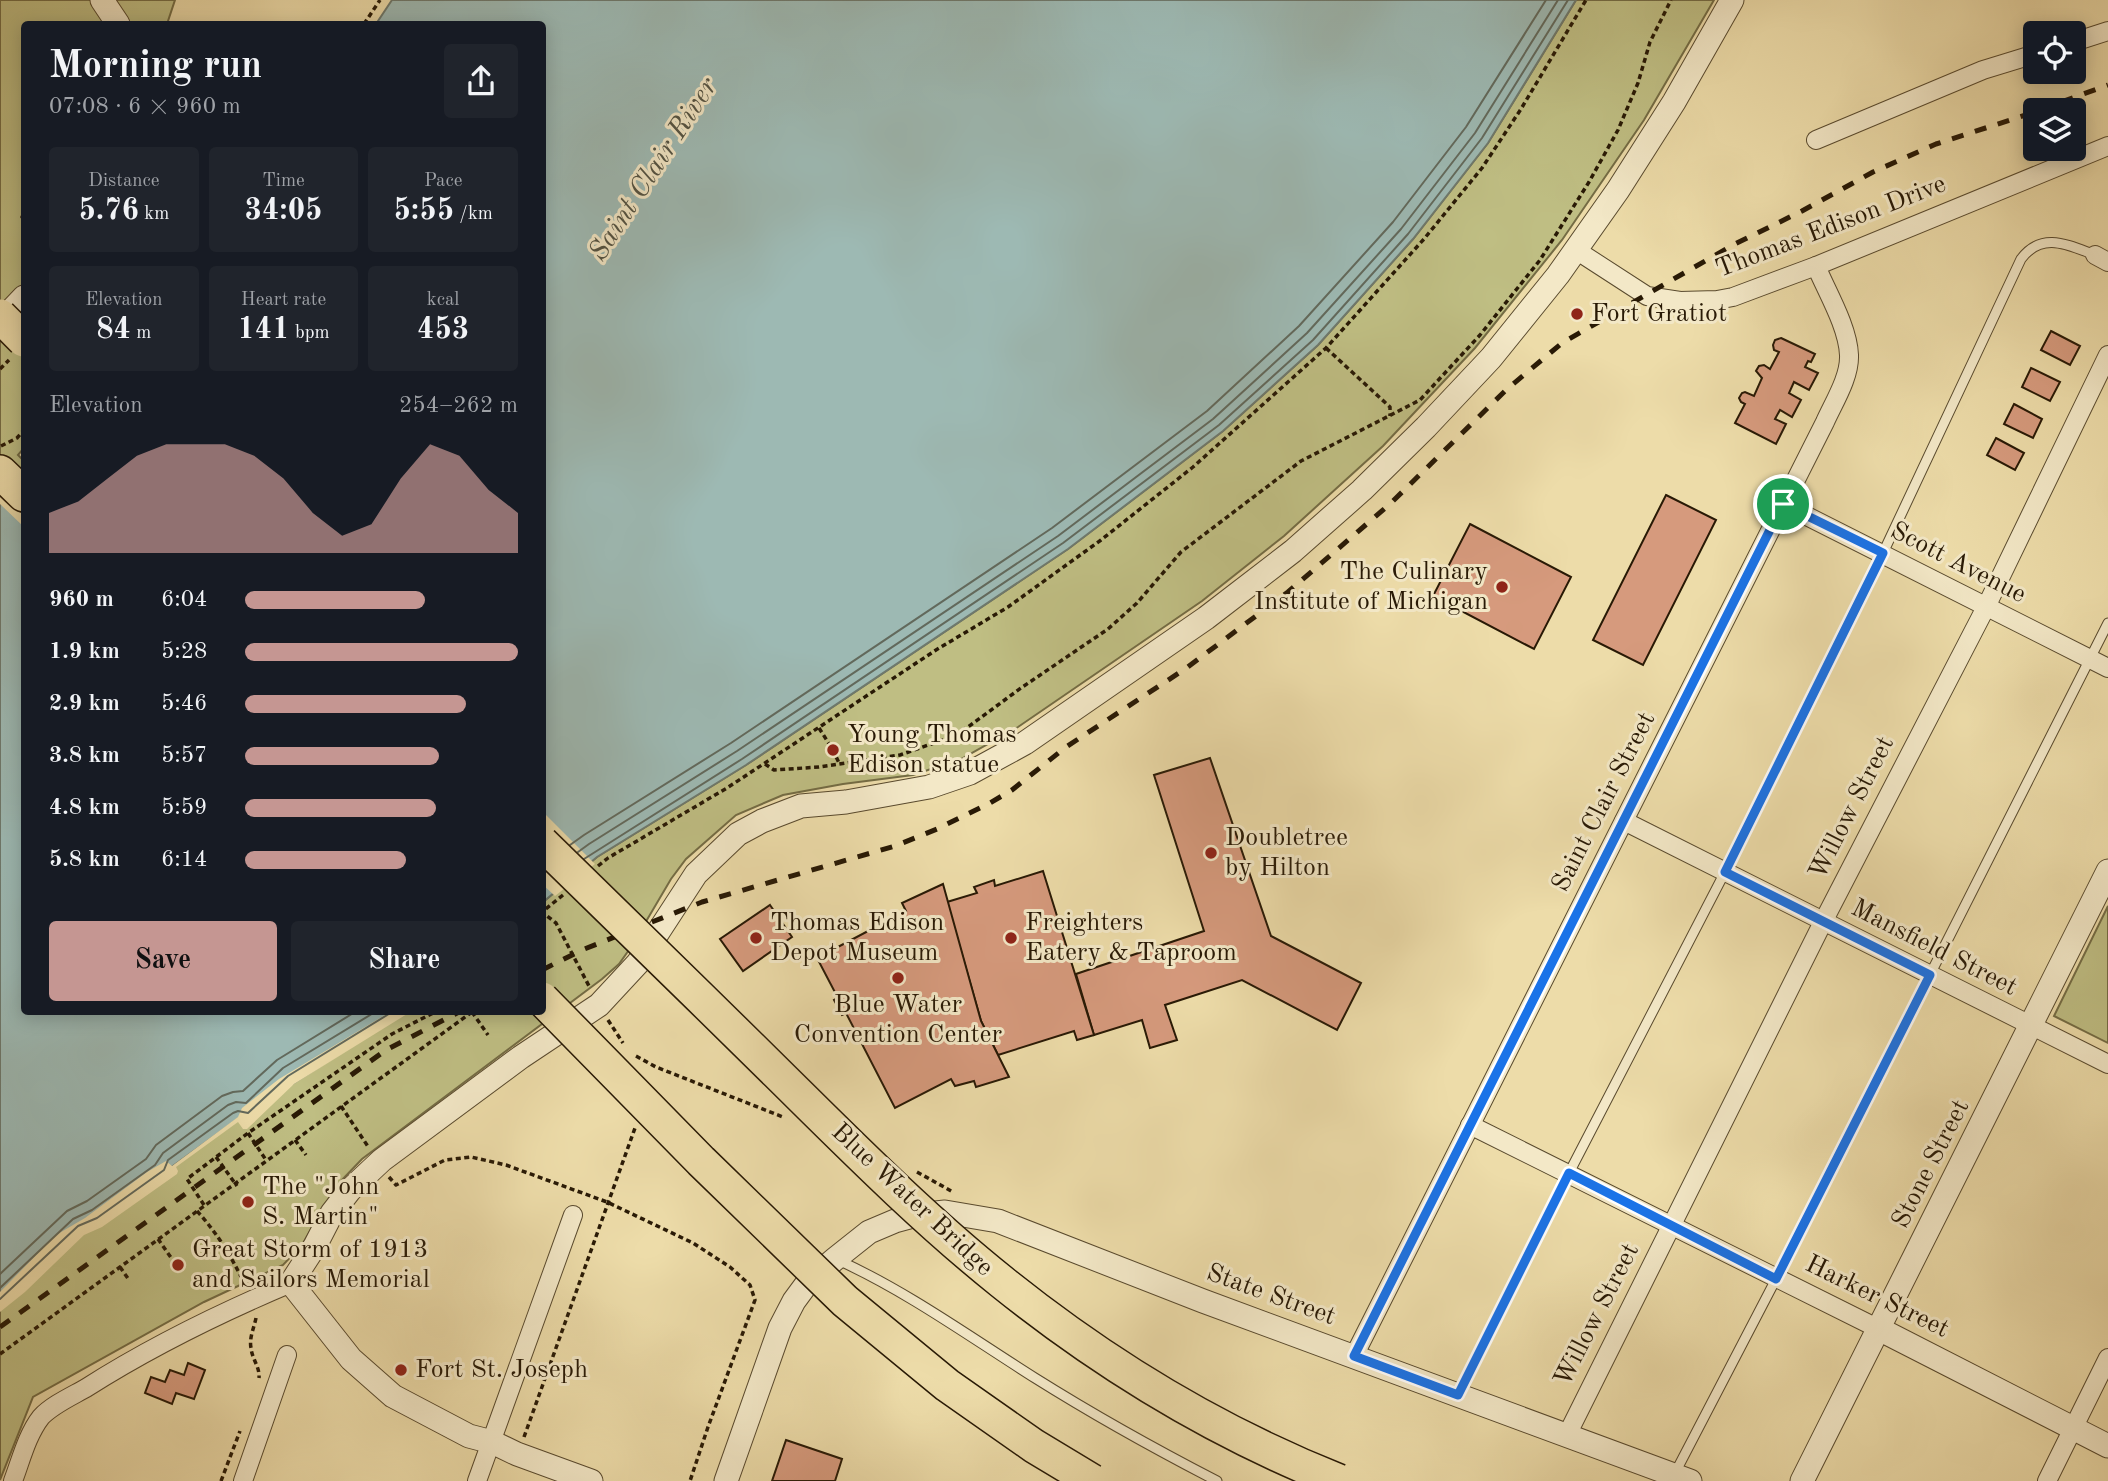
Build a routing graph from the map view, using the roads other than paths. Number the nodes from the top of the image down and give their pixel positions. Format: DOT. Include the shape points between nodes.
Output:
graph roads {
  1 [pos="102,0"];
  2 [pos="1732,0"];
  3 [pos="116,21"];
  4 [pos="2108,31"];
  5 [pos="2086,38"];
  6 [pos="2023,58"];
  7 [pos="1816,140"];
  8 [pos="2108,146"];
  9 [pos="1576,250"];
  10 [pos="2101,259"];
  11 [pos="1816,266"];
  12 [pos="21,300"];
  13 [pos="0,319"];
  14 [pos="21,337"];
  15 [pos="2108,355"];
  16 [pos="0,472"];
  17 [pos="21,492"];
  18 [pos="1783,504"];
  19 [pos="1883,553"];
  20 [pos="1986,607"];
  21 [pos="2108,623"];
  22 [pos="2091,659"];
  23 [pos="2108,668"];
  24 [pos="1624,821"];
  25 [pos="546,847"];
  26 [pos="1725,872"];
  27 [pos="2108,872"];
  28 [pos="1823,922"];
  29 [pos="1930,975"];
  30 [pos="546,1003"];
  31 [pos="2032,1027"];
  32 [pos="2108,1065"];
  33 [pos="1470,1125"];
  34 [pos="1569,1173"];
  35 [pos="573,1214"];
  36 [pos="1671,1226"];
  37 [pos="835,1259"];
  38 [pos="1776,1279"];
  39 [pos="291,1283"];
  40 [pos="1879,1329"];
  41 [pos="287,1355"];
  42 [pos="1354,1356"];
  43 [pos="2108,1358"];
  44 [pos="1458,1395"];
  45 [pos="2072,1427"];
  46 [pos="1567,1435"];
  47 [pos="492,1442"];
  48 [pos="2108,1446"];
  49 [pos="1682,1478"];
  50 [pos="13,1481"];
  51 [pos="243,1481"];
  52 [pos="477,1481"];
  53 [pos="591,1481"];
  54 [pos="726,1481"];
  55 [pos="1092,1481"];
  56 [pos="1217,1481"];
  57 [pos="1339,1481"];
  58 [pos="1802,1481"];
  59 [pos="2047,1481"];
  1 -- 3 [label="street"];
  2 -- 9 [label="street" via="1674,102"];
  4 -- 5 [label="street"];
  6 -- 7 [label="street"];
  8 -- 11 [label="street, Thomas Edison Drive"];
  9 -- 11 [label="street, Thomas Edison Drive" via="1647,296 1680,301 1734,297"];
  9 -- 39 [label="street" via="1490,358 1396,458 1293,551 1206,618 1025,743 970,773 880,797 801,806 738,834 696,874 638,963 599,1005 378,1163 350,1190"];
  10 -- 19 [label="lane" via="2056,242 2030,247 2021,259"];
  11 -- 18 [label="street, Saint Clair Street" via="1845,330 1849,356 1834,403"];
  12 -- 13 [label="street"];
  13 -- 14 [label="highway, bridge"];
  15 -- 20 [label="street, Willow Street"];
  16 -- 17 [label="highway"];
  18 -- 19 [label="street, Scott Avenue"];
  18 -- 24 [label="street, Saint Clair Street"];
  19 -- 20 [label="street, Scott Avenue"];
  19 -- 26 [label="lane"];
  20 -- 22 [label="street, Scott Avenue"];
  20 -- 28 [label="street, Willow Street"];
  21 -- 22 [label="lane"];
  22 -- 23 [label="street, Scott Avenue"];
  22 -- 29 [label="lane"];
  24 -- 26 [label="street, Mansfield Street"];
  24 -- 33 [label="street, Saint Clair Street"];
  25 -- 57 [label="highway, Blue Water Bridge, bridge" via="869,1163 1002,1282 1055,1323 1175,1401 1265,1449"];
  26 -- 28 [label="street, Mansfield Street"];
  26 -- 34 [label="lane"];
  27 -- 31 [label="street, Stone Street"];
  28 -- 29 [label="street, Mansfield Street"];
  28 -- 36 [label="street, Willow Street"];
  29 -- 31 [label="street, Mansfield Street"];
  29 -- 38 [label="lane"];
  30 -- 55 [label="highway, bridge" via="855,1310 956,1392"];
  31 -- 32 [label="street, Mansfield Street"];
  31 -- 40 [label="street, Stone Street"];
  33 -- 34 [label="street, Harker Street"];
  33 -- 42 [label="street, Saint Clair Street"];
  34 -- 36 [label="street, Harker Street"];
  34 -- 44 [label="lane"];
  35 -- 47 [label="street"];
  36 -- 38 [label="street, Harker Street"];
  36 -- 46 [label="street, Willow Street"];
  37 -- 42 [label="street, State Street" via="869,1232 917,1215 945,1212 998,1221"];
  37 -- 54 [label="street, State Street" via="808,1282 779,1328"];
  37 -- 56 [label="lane" via="872,1275 1048,1385"];
  38 -- 40 [label="street, Harker Street"];
  38 -- 49 [label="lane"];
  39 -- 47 [label="street" via="351,1359 393,1396 469,1436"];
  39 -- 50 [label="street" via="133,1358 43,1416 27,1442"];
  40 -- 45 [label="street, Harker Street"];
  40 -- 58 [label="street, Stone Street"];
  41 -- 51 [label="street"];
  42 -- 44 [label="street, State Street"];
  43 -- 45 [label="street"];
  44 -- 46 [label="street, State Street"];
  45 -- 48 [label="street, Harker Street"];
  45 -- 59 [label="street"];
  46 -- 49 [label="street, State Street"];
  47 -- 52 [label="street"];
  47 -- 53 [label="street"];
}
